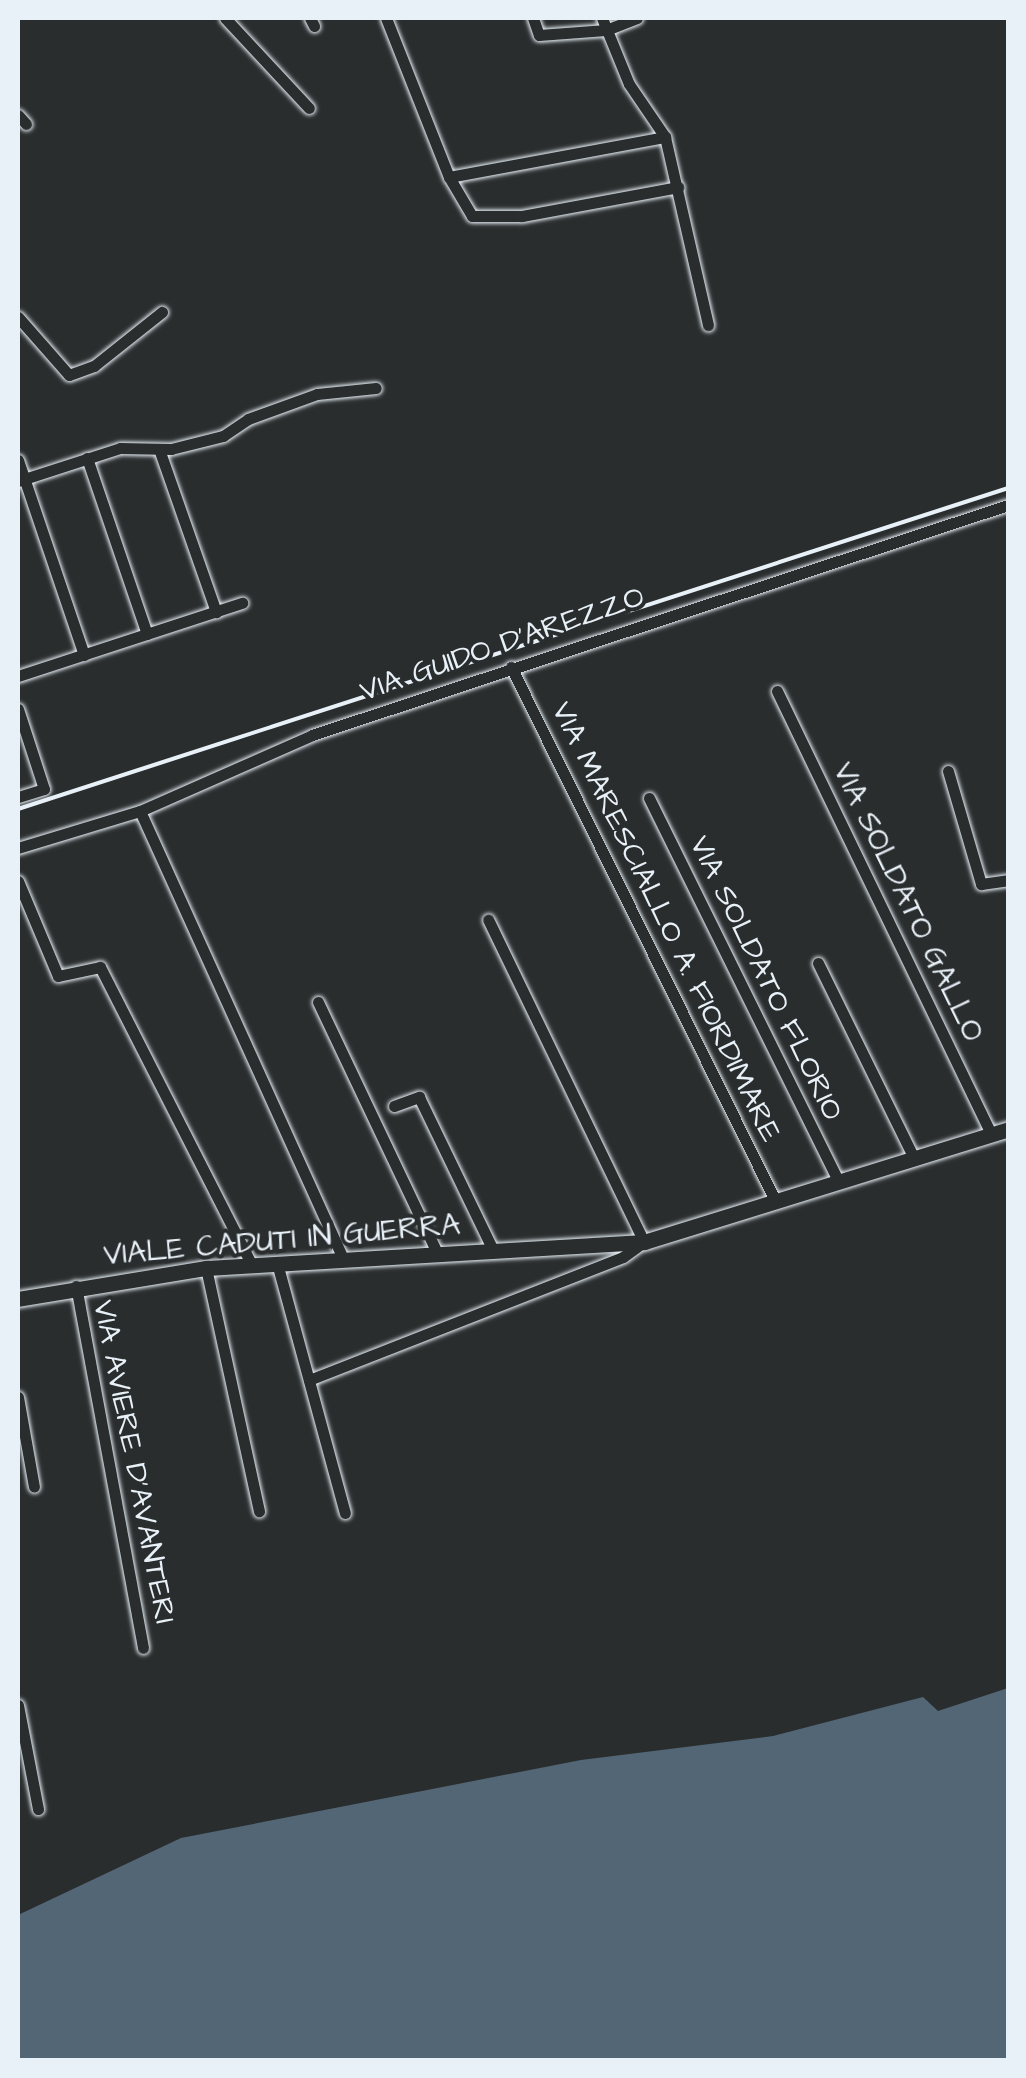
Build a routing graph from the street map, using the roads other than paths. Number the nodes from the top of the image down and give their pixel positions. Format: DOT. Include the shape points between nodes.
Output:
graph roads {
  1 [pos="225,18"];
  2 [pos="386,18"];
  3 [pos="533,18"];
  4 [pos="637,18"];
  5 [pos="604,24"];
  6 [pos="310,108"];
  7 [pos="666,137"];
  8 [pos="449,177"];
  9 [pos="678,187"];
  10 [pos="162,312"];
  11 [pos="18,317"];
  12 [pos="708,325"];
  13 [pos="376,388"];
  14 [pos="159,449"];
  15 [pos="86,458"];
  16 [pos="18,460"];
  17 [pos="21,480"];
  18 [pos="1008,505"];
  19 [pos="242,603"];
  20 [pos="216,612"];
  21 [pos="147,634"];
  22 [pos="84,654"];
  23 [pos="511,667"];
  24 [pos="18,676"];
  25 [pos="777,691"];
  26 [pos="18,709"];
  27 [pos="948,770"];
  28 [pos="18,797"];
  29 [pos="649,798"];
  30 [pos="140,811"];
  31 [pos="18,848"];
  32 [pos="1008,880"];
  33 [pos="18,882"];
  34 [pos="488,920"];
  35 [pos="818,963"];
  36 [pos="318,1002"];
  37 [pos="394,1106"];
  38 [pos="1008,1129"];
  39 [pos="992,1135"];
  40 [pos="914,1158"];
  41 [pos="838,1181"];
  42 [pos="776,1200"];
  43 [pos="644,1242"];
  44 [pos="493,1250"];
  45 [pos="437,1253"];
  46 [pos="343,1258"];
  47 [pos="277,1263"];
  48 [pos="252,1265"];
  49 [pos="206,1268"];
  50 [pos="76,1286"];
  51 [pos="18,1299"];
  52 [pos="309,1380"];
  53 [pos="18,1397"];
  54 [pos="34,1486"];
  55 [pos="260,1510"];
  56 [pos="345,1514"];
  57 [pos="144,1648"];
  58 [pos="18,1704"];
  59 [pos="38,1809"];
  1 -- 6 [label="street"];
  2 -- 8 [label="street"];
  3 -- 5 [label="street" via="539,35"];
  4 -- 5 [label="street"];
  5 -- 7 [label="street" via="629,84"];
  7 -- 8 [label="street"];
  7 -- 9 [label="street"];
  8 -- 9 [label="street" via="465,208 485,220"];
  9 -- 12 [label="street"];
  10 -- 11 [label="street" via="94,366 70,375"];
  13 -- 14 [label="street" via="286,402 222,436"];
  14 -- 15 [label="street" via="120,448"];
  14 -- 20 [label="street"];
  15 -- 17 [label="street"];
  15 -- 21 [label="street"];
  16 -- 17 [label="street"];
  17 -- 22 [label="street"];
  18 -- 23 [label="street, VIA GUIDO D'AREZZO"];
  19 -- 20 [label="street"];
  20 -- 21 [label="street"];
  21 -- 22 [label="street"];
  22 -- 24 [label="street"];
  23 -- 30 [label="street, VIA GUIDO D'AREZZO" via="312,735"];
  23 -- 42 [label="street, VIA MARESCIALLO A. FIORDIMARE"];
  25 -- 39 [label="street, VIA SOLDATO GALLO"];
  26 -- 28 [label="street" via="44,789"];
  27 -- 32 [label="street" via="981,884"];
  29 -- 41 [label="street, VIA SOLDATO FLORIO"];
  30 -- 31 [label="street, VIA GUIDO D'AREZZO"];
  30 -- 46 [label="street"];
  33 -- 48 [label="street" via="58,976 100,967"];
  34 -- 43 [label="street"];
  35 -- 40 [label="street"];
  36 -- 45 [label="street"];
  37 -- 44 [label="street, VIALE CADUTI IN GUERRA" via="419,1097"];
  38 -- 39 [label="street, VIALE CADUTI IN GUERRA"];
  39 -- 40 [label="street, VIALE CADUTI IN GUERRA"];
  40 -- 41 [label="street, VIALE CADUTI IN GUERRA"];
  41 -- 42 [label="street, VIALE CADUTI IN GUERRA"];
  42 -- 43 [label="street, VIALE CADUTI IN GUERRA"];
  43 -- 44 [label="street, VIALE CADUTI IN GUERRA"];
  43 -- 52 [label="street"];
  44 -- 45 [label="street, VIALE CADUTI IN GUERRA"];
  45 -- 46 [label="street, VIALE CADUTI IN GUERRA"];
  46 -- 47 [label="street, VIALE CADUTI IN GUERRA"];
  47 -- 48 [label="street, VIALE CADUTI IN GUERRA"];
  47 -- 52 [label="street"];
  48 -- 49 [label="street, VIALE CADUTI IN GUERRA"];
  49 -- 50 [label="street, VIALE CADUTI IN GUERRA"];
  49 -- 55 [label="street"];
  50 -- 51 [label="street, VIALE CADUTI IN GUERRA"];
  50 -- 57 [label="street, VIA AVIERE D'AVANTERI"];
  52 -- 56 [label="street"];
  53 -- 54 [label="street"];
  58 -- 59 [label="street"];
}
